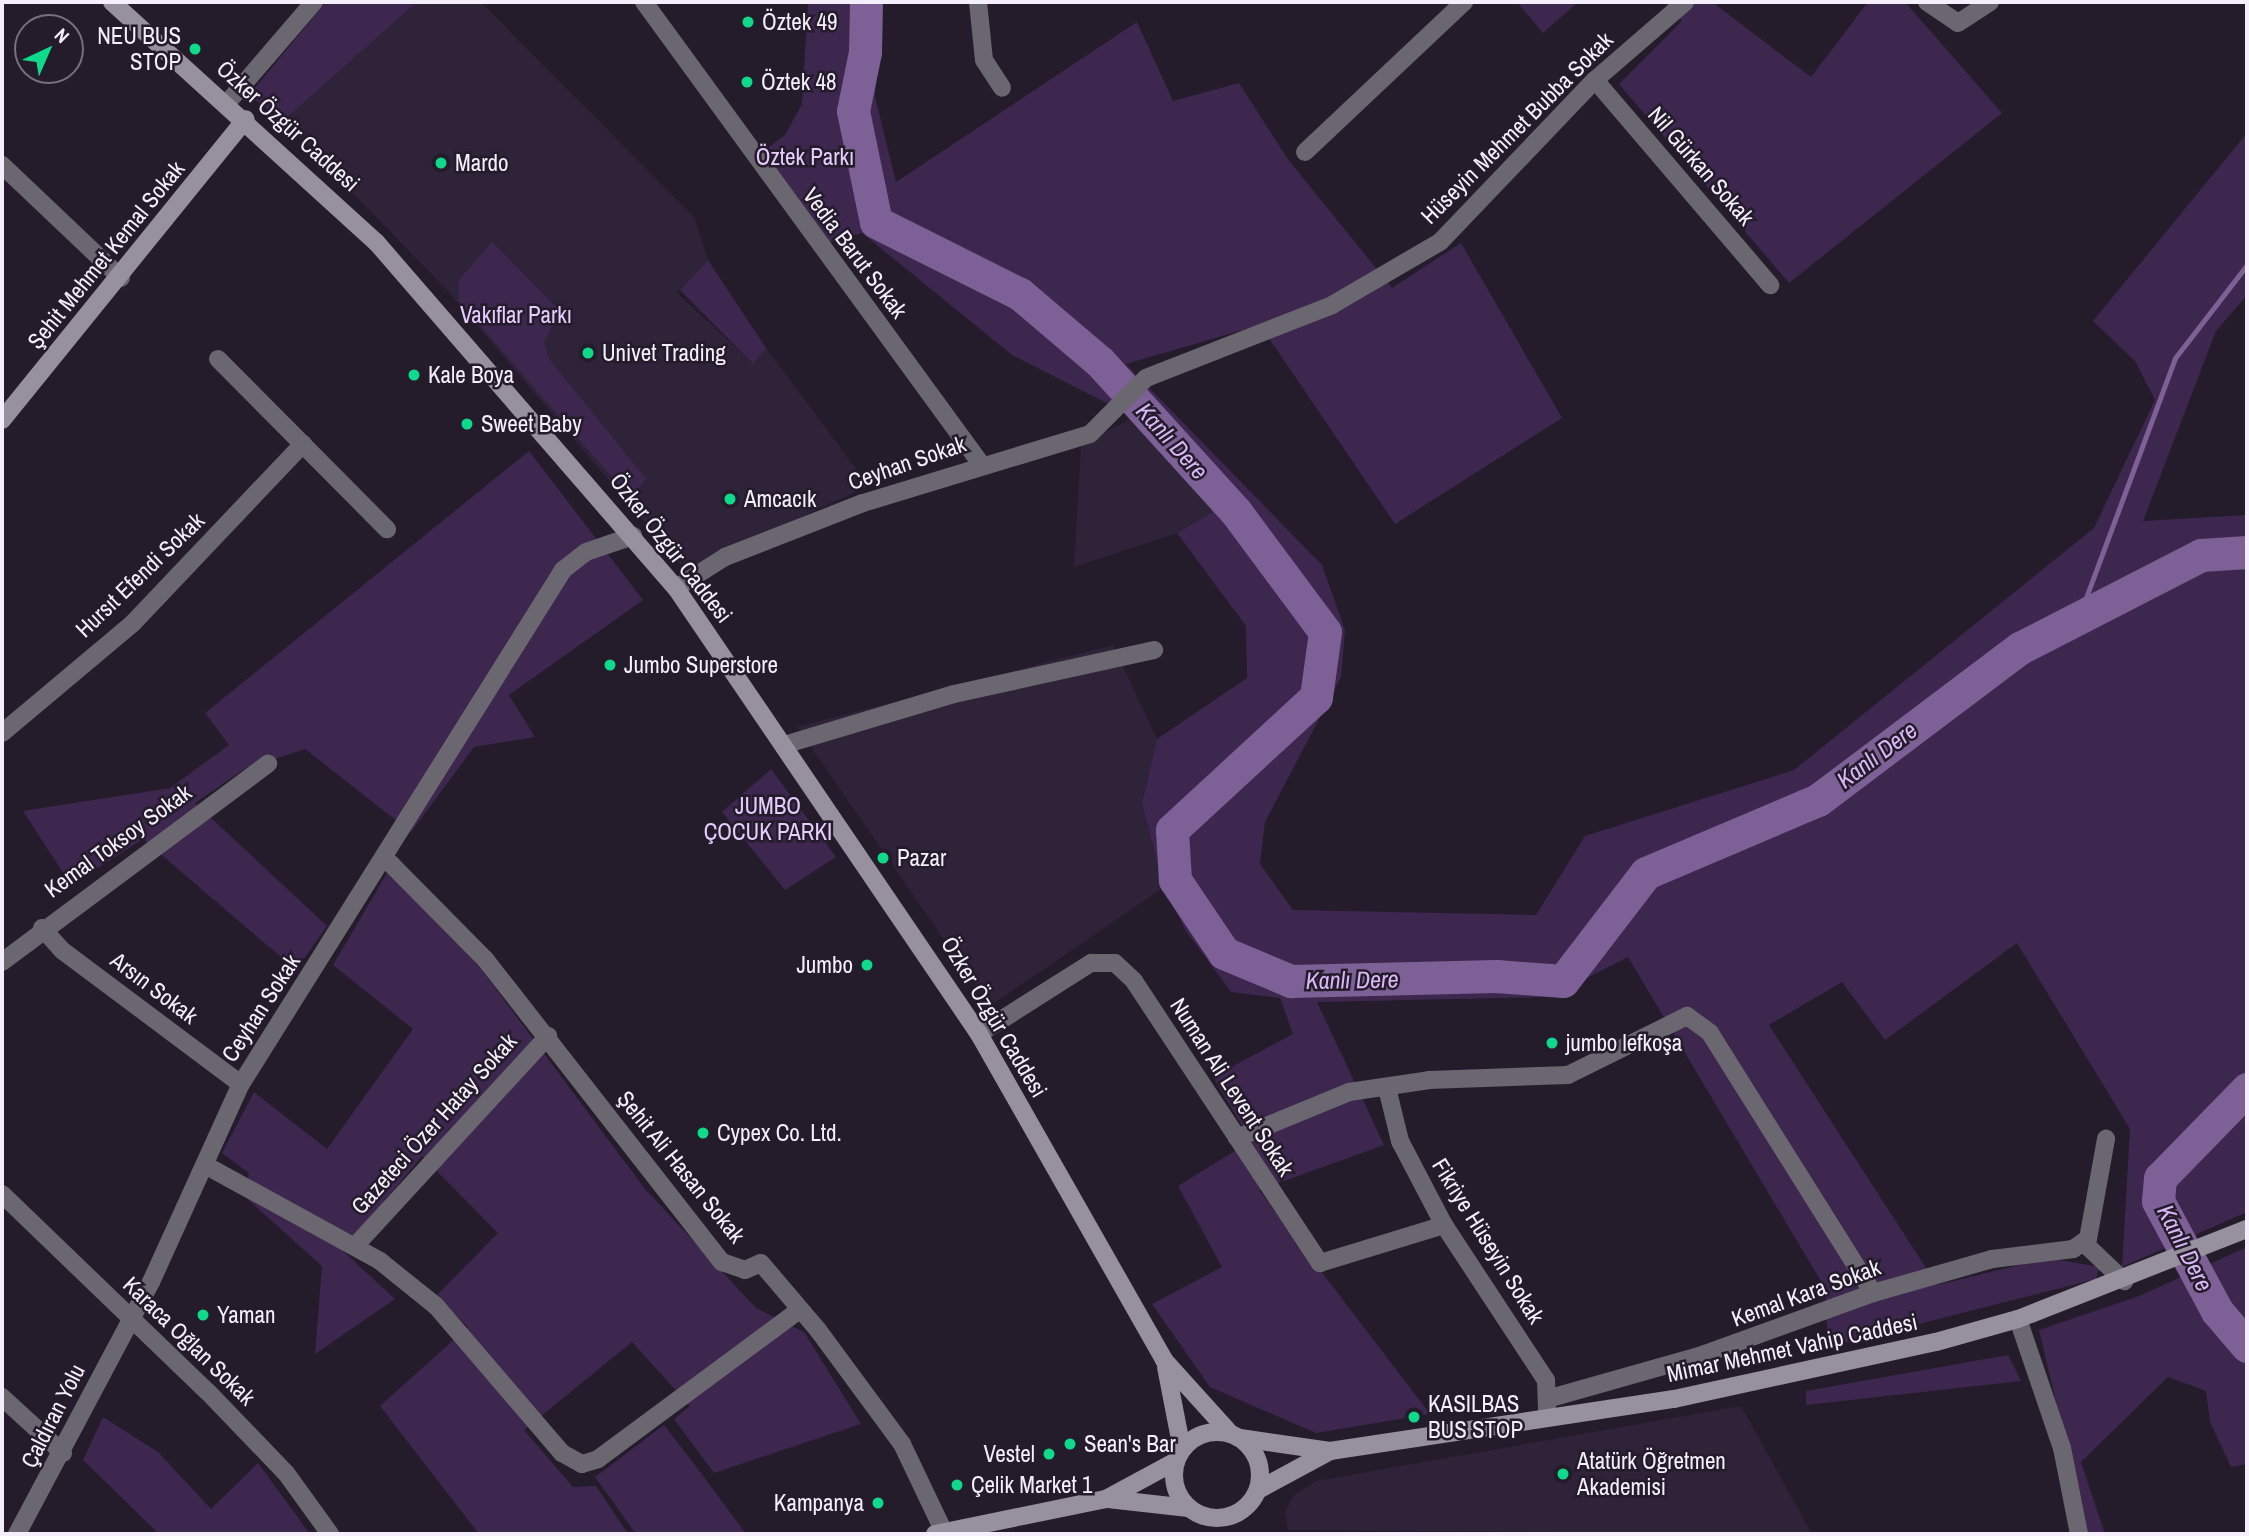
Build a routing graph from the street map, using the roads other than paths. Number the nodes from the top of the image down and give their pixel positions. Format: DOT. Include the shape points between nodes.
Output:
graph roads {
  1 [pos="112,2"];
  2 [pos="314,2"];
  3 [pos="644,2"];
  4 [pos="978,2"];
  5 [pos="1464,2"];
  6 [pos="1685,2"];
  7 [pos="1927,2"];
  8 [pos="1990,2"];
  9 [pos="1595,80"];
  10 [pos="1002,88"];
  11 [pos="228,102"];
  12 [pos="246,119"];
  13 [pos="1305,152"];
  14 [pos="2,165"];
  15 [pos="121,278"];
  16 [pos="1770,285"];
  17 [pos="218,359"];
  18 [pos="1146,379"];
  19 [pos="2,420"];
  20 [pos="303,444"];
  21 [pos="981,464"];
  22 [pos="387,529"];
  23 [pos="633,536"];
  24 [pos="677,588"];
  25 [pos="1154,650"];
  26 [pos="2,733"];
  27 [pos="784,745"];
  28 [pos="268,764"];
  29 [pos="386,859"];
  30 [pos="42,928"];
  31 [pos="2,962"];
  32 [pos="979,1034"];
  33 [pos="548,1036"];
  34 [pos="241,1084"];
  35 [pos="1387,1088"];
  36 [pos="1237,1138"];
  37 [pos="2106,1139"];
  38 [pos="205,1165"];
  39 [pos="2,1194"];
  40 [pos="1444,1225"];
  41 [pos="2242,1232"];
  42 [pos="2083,1242"];
  43 [pos="356,1245"];
  44 [pos="2124,1281"];
  45 [pos="1873,1293"];
  46 [pos="799,1310"];
  47 [pos="131,1318"];
  48 [pos="2018,1319"];
  49 [pos="1164,1360"];
  50 [pos="2,1397"];
  51 [pos="1547,1399"];
  52 [pos="1547,1418"];
  53 [pos="1235,1435"];
  54 [pos="1330,1451"];
  55 [pos="63,1453"];
  56 [pos="1179,1455"];
  57 [pos="1258,1490"];
  58 [pos="1107,1499"];
  59 [pos="1188,1508"];
  60 [pos="939,1533"];
  61 [pos="17,1534"];
  62 [pos="330,1534"];
  63 [pos="2079,1534"];
  1 -- 11 [label="main road, Özker Özgür Caddesi"];
  2 -- 11 [label="street"];
  3 -- 21 [label="street, Vedia Barut Sokak"];
  4 -- 10 [label="street" via="984,60"];
  5 -- 13 [label="street"];
  6 -- 9 [label="street, Hüseyin Mehmet Bubba Sokak"];
  7 -- 8 [label="street" via="1958,23"];
  9 -- 16 [label="street, Nil Gürkan Sokak"];
  9 -- 18 [label="street, Hüseyin Mehmet Bubba Sokak" via="1440,242 1332,305"];
  11 -- 12 [label="main road, Özker Özgür Caddesi"];
  12 -- 15 [label="main road, Şehit Mehmet Kemal Sokak"];
  12 -- 23 [label="main road, Özker Özgür Caddesi" via="376,242"];
  14 -- 15 [label="street"];
  15 -- 19 [label="main road, Şehit Mehmet Kemal Sokak"];
  17 -- 20 [label="street"];
  18 -- 21 [label="street, Ceyhan Sokak" via="1090,434"];
  20 -- 22 [label="street"];
  20 -- 26 [label="street, Hursıt Efendi Sokak" via="133,623"];
  21 -- 24 [label="street, Ceyhan Sokak" via="725,557"];
  23 -- 24 [label="main road, Özker Özgür Caddesi"];
  23 -- 29 [label="street, Ceyhan Sokak" via="586,552 562,570"];
  24 -- 27 [label="main road, Özker Özgür Caddesi"];
  25 -- 27 [label="street" via="954,694"];
  27 -- 32 [label="main road, Özker Özgür Caddesi"];
  28 -- 30 [label="street, Kemal Toksoy Sokak"];
  29 -- 33 [label="street, Şehit Ali Hasan Sokak" via="468,940"];
  29 -- 34 [label="street, Ceyhan Sokak"];
  30 -- 31 [label="street, Kemal Toksoy Sokak"];
  30 -- 34 [label="street, Arsın Sokak" via="63,951"];
  32 -- 36 [label="street, Numan Ali Levent Sokak" via="1091,963 1115,963 1134,981"];
  32 -- 49 [label="main road, Özker Özgür Caddesi"];
  33 -- 43 [label="street, Gazeteci Özer Hatay Sokak"];
  33 -- 46 [label="street, Şehit Ali Hasan Sokak" via="722,1262 745,1270 761,1263"];
  34 -- 38 [label="street, Ceyhan Sokak"];
  35 -- 36 [label="street" via="1349,1092"];
  35 -- 40 [label="street, Fikriye Hüseyin Sokak" via="1400,1141"];
  35 -- 45 [label="street" via="1429,1080 1568,1074 1687,1016 1710,1033"];
  36 -- 40 [label="street, Numan Ali Levent Sokak" via="1320,1263"];
  37 -- 42 [label="street"];
  38 -- 43 [label="street"];
  38 -- 47 [label="street, Ceyhan Sokak"];
  39 -- 47 [label="street, Karaca Oğlan Sokak"];
  40 -- 51 [label="street, Fikriye Hüseyin Sokak" via="1546,1380"];
  41 -- 44 [label="main road, Mimar Mehmet Vahip Caddesi"];
  42 -- 44 [label="street"];
  42 -- 45 [label="street, Kemal Kara Sokak" via="2074,1250 1992,1259"];
  43 -- 46 [label="street" via="436,1307 562,1453 582,1464 598,1460"];
  44 -- 48 [label="main road, Mimar Mehmet Vahip Caddesi"];
  45 -- 51 [label="street, Kemal Kara Sokak" via="1702,1355"];
  46 -- 60 [label="street, Şehit Ali Hasan Sokak" via="902,1444"];
  47 -- 55 [label="street, Çaldıran Yolu"];
  47 -- 62 [label="street, Karaca Oğlan Sokak" via="286,1473"];
  48 -- 52 [label="main road, Mimar Mehmet Vahip Caddesi" via="1766,1381"];
  48 -- 63 [label="street" via="2062,1448"];
  49 -- 53 [label="main road, Özker Özgür Caddesi"];
  49 -- 56 [label="main road, Özker Özgür Caddesi"];
  50 -- 55 [label="street"];
  51 -- 52 [label="street, Fikriye Hüseyin Sokak"];
  52 -- 54 [label="main road, Mimar Mehmet Vahip Caddesi"];
  53 -- 54 [label="main road, Mimar Mehmet Vahip Caddesi"];
  53 -- 56 [label="main road" via="1204,1433"];
  53 -- 57 [label="main road" via="1258,1460"];
  54 -- 57 [label="main road, Mimar Mehmet Vahip Caddesi"];
  55 -- 61 [label="street, Çaldıran Yolu"];
  56 -- 58 [label="main road"];
  56 -- 59 [label="main road" via="1175,1486"];
  57 -- 59 [label="main road" via="1241,1512 1226,1518"];
  58 -- 59 [label="main road"];
  58 -- 60 [label="main road"];
}
